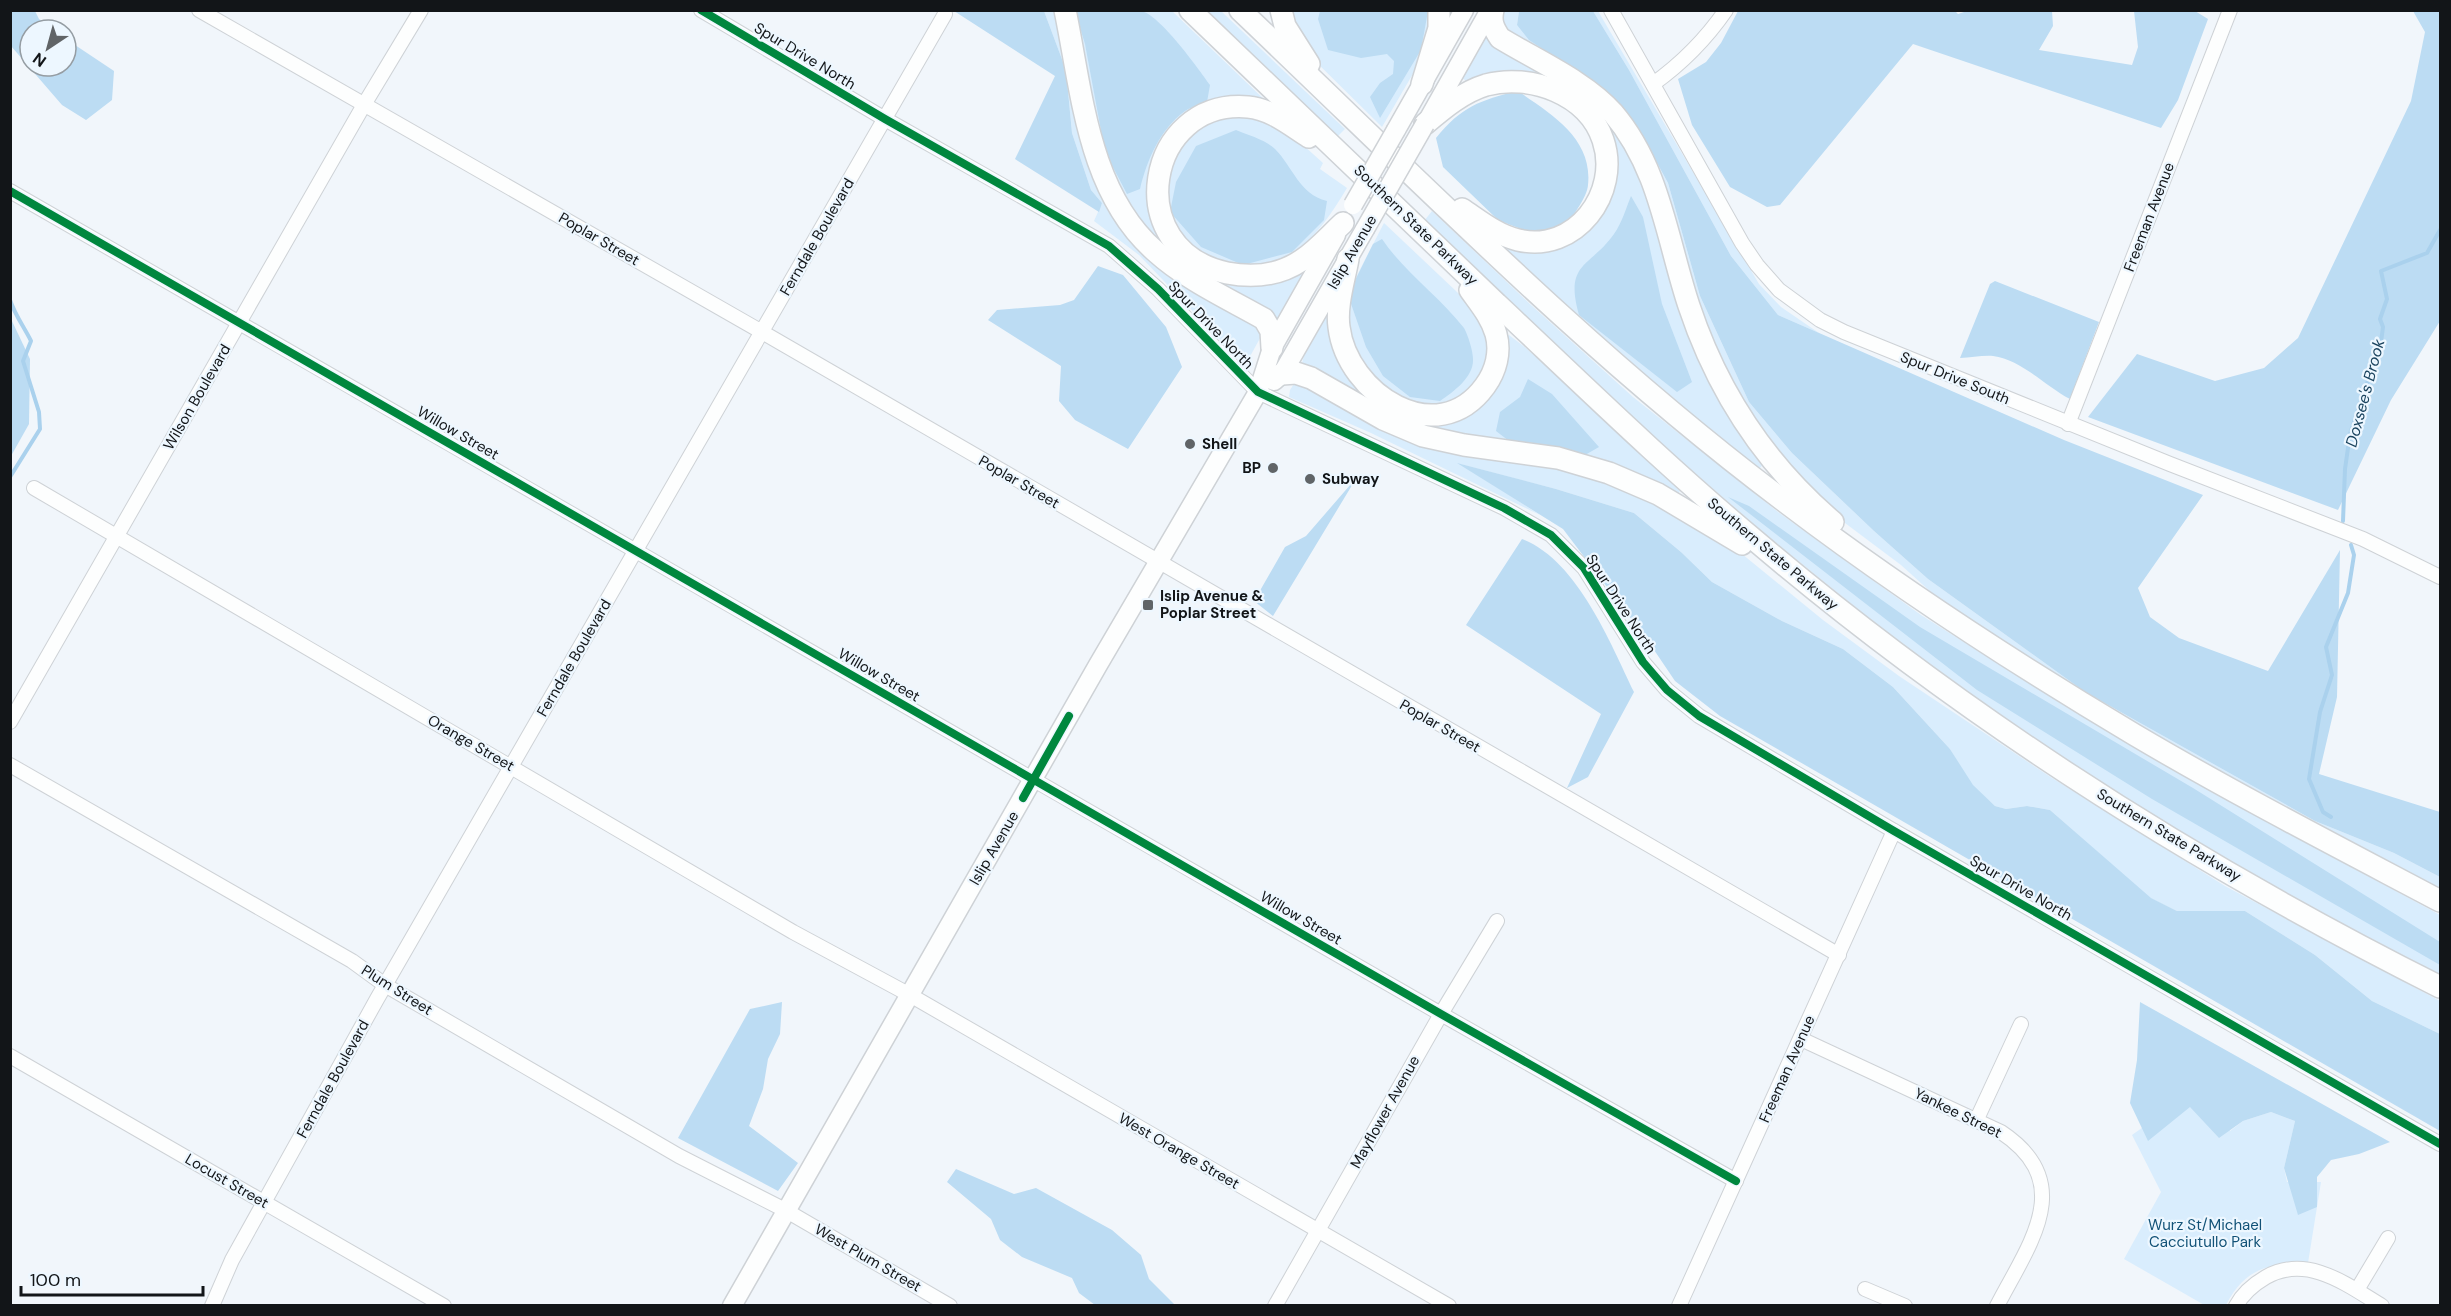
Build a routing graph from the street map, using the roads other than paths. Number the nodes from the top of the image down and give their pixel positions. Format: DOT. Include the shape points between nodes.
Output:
graph roads {
  1 [pos="199,10"];
  2 [pos="421,10"];
  3 [pos="701,10"];
  4 [pos="1065,10"];
  5 [pos="1190,10"];
  6 [pos="1240,10"];
  7 [pos="1281,10"];
  8 [pos="1439,10"];
  9 [pos="1464,10"];
  10 [pos="1492,10"];
  11 [pos="1611,10"];
  12 [pos="1726,10"];
  13 [pos="2230,10"];
  14 [pos="945,14"];
  15 [pos="1422,84"];
  16 [pos="1653,84"];
  17 [pos="365,103"];
  18 [pos="1340,105"];
  19 [pos="885,120"];
  20 [pos="1425,124"];
  21 [pos="1359,171"];
  22 [pos="1419,180"];
  23 [pos="10,191"];
  24 [pos="1348,214"];
  25 [pos="1442,251"];
  26 [pos="1348,259"];
  27 [pos="239,322"];
  28 [pos="762,332"];
  29 [pos="1272,348"];
  30 [pos="1282,374"];
  31 [pos="1258,392"];
  32 [pos="2068,424"];
  33 [pos="34,488"];
  34 [pos="116,538"];
  35 [pos="636,551"];
  36 [pos="1157,562"];
  37 [pos="2440,577"];
  38 [pos="1839,609"];
  39 [pos="1948,618"];
  40 [pos="10,722"];
  41 [pos="10,765"];
  42 [pos="512,766"];
  43 [pos="1034,780"];
  44 [pos="1894,831"];
  45 [pos="2440,902"];
  46 [pos="1497,921"];
  47 [pos="1839,956"];
  48 [pos="386,985"];
  49 [pos="2440,987"];
  50 [pos="910,995"];
  51 [pos="1441,1014"];
  52 [pos="2021,1024"];
  53 [pos="1801,1039"];
  54 [pos="10,1056"];
  55 [pos="1976,1121"];
  56 [pos="2440,1144"];
  57 [pos="1736,1181"];
  58 [pos="264,1202"];
  59 [pos="785,1210"];
  60 [pos="1318,1231"];
  61 [pos="2388,1238"];
  62 [pos="1865,1289"];
  63 [pos="2357,1290"];
  64 [pos="212,1305"];
  65 [pos="444,1305"];
  66 [pos="732,1305"];
  67 [pos="950,1305"];
  68 [pos="1275,1305"];
  69 [pos="1449,1305"];
  70 [pos="1679,1305"];
  71 [pos="1905,1305"];
  72 [pos="1997,1305"];
  73 [pos="2236,1305"];
  74 [pos="2382,1305"];
  1 -- 17 [label="street, Poplar Street"];
  2 -- 17 [label="street, Wilson Boulevard"];
  3 -- 19 [label="street, Spur Drive North"];
  4 -- 29 [label="highway" via="1093,148 1129,223 1154,251 1187,276 1264,319 1271,331"];
  5 -- 21 [label="highway, Southern State Parkway"];
  6 -- 18 [label="highway"];
  7 -- 18 [label="highway" via="1298,49"];
  8 -- 15 [label="highway" via="1438,28"];
  9 -- 15 [label="main road, Islip Avenue"];
  10 -- 20 [label="main road, Islip Avenue"];
  10 -- 39 [label="highway" via="1494,29 1500,38 1583,87 1612,111 1632,137 1648,169 1706,350 1725,392 1752,435 1818,509"];
  11 -- 16 [label="street, Spur Drive South"];
  12 -- 16 [label="street" via="1711,32 1672,71"];
  13 -- 32 [label="street, Freeman Avenue"];
  14 -- 19 [label="street, Ferndale Boulevard"];
  15 -- 24 [label="main road, Islip Avenue, bridge"];
  16 -- 32 [label="street, Spur Drive South" via="1742,243 1779,290 1844,332"];
  17 -- 27 [label="street, Wilson Boulevard"];
  17 -- 28 [label="street, Poplar Street"];
  18 -- 22 [label="highway"];
  19 -- 28 [label="street, Ferndale Boulevard"];
  19 -- 31 [label="street, Spur Drive North" via="1109,246"];
  20 -- 22 [label="highway" via="1465,94 1486,85 1530,83 1553,88 1590,117 1603,139 1608,162 1606,186 1596,207 1581,223 1562,236 1542,241 1497,233"];
  20 -- 26 [label="main road, Islip Avenue, bridge"];
  21 -- 24 [label="highway" via="1275,115 1249,107 1224,108 1202,115 1169,147 1161,168 1157,191 1167,229 1189,256 1211,269 1258,276 1281,270 1302,259"];
  21 -- 25 [label="highway, Southern State Parkway"];
  22 -- 39 [label="highway" via="1518,276 1697,433"];
  23 -- 27 [label="street, Willow Street"];
  24 -- 29 [label="main road, Islip Avenue"];
  25 -- 26 [label="highway" via="1487,314 1496,335 1497,356 1493,375 1480,393 1463,407 1443,415 1420,415 1397,406 1376,394 1356,373 1338,326"];
  25 -- 38 [label="highway, Southern State Parkway" via="1691,485"];
  26 -- 30 [label="main road, Islip Avenue"];
  27 -- 34 [label="street, Wilson Boulevard"];
  27 -- 35 [label="street, Willow Street"];
  28 -- 35 [label="street, Ferndale Boulevard"];
  28 -- 36 [label="street, Poplar Street"];
  29 -- 31 [label="main road, Islip Avenue"];
  30 -- 31 [label="main road, Islip Avenue"];
  30 -- 38 [label="highway" via="1311,378 1383,419 1423,436 1558,458 1610,473 1710,523"];
  31 -- 36 [label="main road, Islip Avenue"];
  31 -- 44 [label="street, Spur Drive North" via="1539,526 1584,568 1643,662 1679,701"];
  32 -- 37 [label="street, Spur Drive South" via="2364,539"];
  33 -- 34 [label="street, Orange Street"];
  34 -- 40 [label="street, Wilson Boulevard"];
  34 -- 42 [label="street, Orange Street"];
  35 -- 42 [label="street, Ferndale Boulevard"];
  35 -- 43 [label="street, Willow Street"];
  36 -- 43 [label="main road, Islip Avenue"];
  36 -- 47 [label="street, Poplar Street"];
  38 -- 49 [label="highway, Southern State Parkway" via="2032,749 2122,808 2345,939"];
  39 -- 45 [label="highway" via="2138,736"];
  41 -- 48 [label="street, Plum Street" via="352,961"];
  42 -- 48 [label="street, Ferndale Boulevard"];
  42 -- 50 [label="street, Orange Street" via="793,932"];
  43 -- 50 [label="main road, Islip Avenue"];
  43 -- 51 [label="street, Willow Street"];
  44 -- 47 [label="street, Freeman Avenue"];
  44 -- 56 [label="street, Spur Drive North"];
  46 -- 51 [label="street, Mayflower Avenue"];
  47 -- 53 [label="street, Freeman Avenue"];
  48 -- 58 [label="street, Ferndale Boulevard"];
  48 -- 59 [label="street, Plum Street" via="679,1156"];
  50 -- 59 [label="main road, Islip Avenue"];
  50 -- 60 [label="street, West Orange Street"];
  51 -- 57 [label="street, Willow Street"];
  51 -- 60 [label="street, Mayflower Avenue"];
  52 -- 55 [label="street"];
  53 -- 55 [label="street, Yankee Street"];
  53 -- 57 [label="street, Freeman Avenue"];
  54 -- 58 [label="street, Locust Street"];
  55 -- 72 [label="street, Yankee Street" via="2018,1143 2041,1180 2044,1197 2032,1237"];
  57 -- 70 [label="street, Freeman Avenue"];
  58 -- 64 [label="street, Ferndale Boulevard"];
  58 -- 65 [label="street, Locust Street"];
  59 -- 66 [label="main road, Islip Avenue"];
  59 -- 67 [label="street, West Plum Street"];
  60 -- 68 [label="street, Mayflower Avenue"];
  60 -- 69 [label="street, West Orange Street"];
  61 -- 63 [label="street"];
  62 -- 71 [label="street"];
  63 -- 73 [label="street" via="2332,1277 2296,1267 2277,1271 2254,1283"];
  63 -- 74 [label="street"];
}
